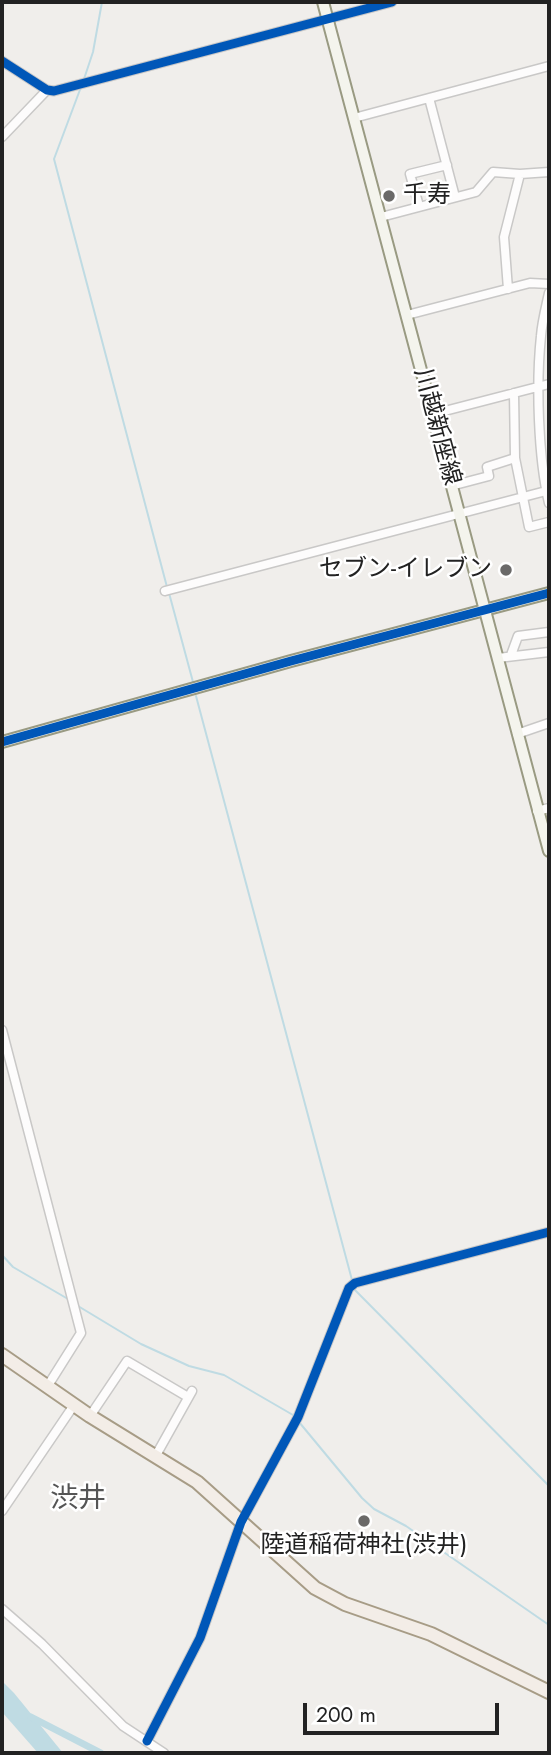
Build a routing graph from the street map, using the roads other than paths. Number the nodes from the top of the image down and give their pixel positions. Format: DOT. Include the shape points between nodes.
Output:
graph roads {
  1 [pos="323,2"];
  2 [pos="392,2"];
  3 [pos="328,19"];
  4 [pos="2,61"];
  5 [pos="549,66"];
  6 [pos="47,90"];
  7 [pos="429,98"];
  8 [pos="354,118"];
  9 [pos="2,137"];
  10 [pos="447,164"];
  11 [pos="549,172"];
  12 [pos="520,174"];
  13 [pos="455,197"];
  14 [pos="419,206"];
  15 [pos="381,217"];
  16 [pos="549,284"];
  17 [pos="509,289"];
  18 [pos="549,293"];
  19 [pos="407,315"];
  20 [pos="549,384"];
  21 [pos="539,386"];
  22 [pos="514,393"];
  23 [pos="433,414"];
  24 [pos="515,458"];
  25 [pos="452,486"];
  26 [pos="546,491"];
  27 [pos="523,496"];
  28 [pos="549,503"];
  29 [pos="459,513"];
  30 [pos="549,523"];
  31 [pos="165,592"];
  32 [pos="549,593"];
  33 [pos="485,610"];
  34 [pos="549,632"];
  35 [pos="549,652"];
  36 [pos="511,655"];
  37 [pos="498,658"];
  38 [pos="549,723"];
  39 [pos="517,734"];
  40 [pos="2,742"];
  41 [pos="549,808"];
  42 [pos="537,811"];
  43 [pos="549,851"];
  44 [pos="2,1030"];
  45 [pos="5,1059"];
  46 [pos="549,1233"];
  47 [pos="2,1355"];
  48 [pos="47,1387"];
  49 [pos="75,1405"];
  50 [pos="90,1416"];
  51 [pos="155,1457"];
  52 [pos="2,1511"];
  53 [pos="242,1522"];
  54 [pos="2,1609"];
  55 [pos="549,1692"];
  56 [pos="147,1741"];
  57 [pos="163,1753"];
  1 -- 3 [label="main road, 川越新座線"];
  2 -- 3 [label="street"];
  3 -- 6 [label="street"];
  3 -- 8 [label="main road, 川越新座線"];
  4 -- 6 [label="street"];
  5 -- 7 [label="street"];
  6 -- 9 [label="street"];
  7 -- 8 [label="street"];
  7 -- 10 [label="street"];
  8 -- 15 [label="main road, 川越新座線"];
  10 -- 13 [label="street"];
  10 -- 14 [label="street" via="410,174"];
  11 -- 12 [label="street"];
  12 -- 13 [label="street" via="493,172 476,191"];
  12 -- 17 [label="street" via="504,237"];
  13 -- 14 [label="street"];
  14 -- 15 [label="street"];
  15 -- 19 [label="main road, 川越新座線"];
  16 -- 17 [label="street"];
  17 -- 19 [label="street"];
  18 -- 21 [label="street" via="541,334"];
  19 -- 23 [label="main road, 川越新座線"];
  20 -- 21 [label="street"];
  21 -- 22 [label="street"];
  21 -- 26 [label="street"];
  22 -- 23 [label="street"];
  22 -- 24 [label="street"];
  23 -- 25 [label="main road, 川越新座線"];
  24 -- 25 [label="street" via="487,467 489,476"];
  24 -- 27 [label="street"];
  25 -- 29 [label="main road, 川越新座線"];
  26 -- 27 [label="street"];
  26 -- 28 [label="street"];
  27 -- 29 [label="street"];
  27 -- 30 [label="street" via="529,527"];
  29 -- 31 [label="street"];
  29 -- 33 [label="main road, 川越新座線"];
  32 -- 33 [label="main road"];
  33 -- 37 [label="main road, 川越新座線"];
  33 -- 40 [label="main road"];
  34 -- 36 [label="street" via="518,636"];
  35 -- 36 [label="street"];
  36 -- 37 [label="street"];
  37 -- 39 [label="main road, 川越新座線"];
  38 -- 39 [label="street"];
  39 -- 42 [label="main road, 川越新座線"];
  41 -- 42 [label="street"];
  42 -- 43 [label="main road, 川越新座線"];
  44 -- 45 [label="street"];
  45 -- 48 [label="street" via="80,1334"];
  46 -- 53 [label="street" via="349,1288 298,1417"];
  47 -- 48 [label="main road"];
  48 -- 49 [label="main road"];
  49 -- 50 [label="main road"];
  49 -- 52 [label="street"];
  50 -- 51 [label="main road"];
  50 -- 51 [label="street" via="127,1361 190,1394"];
  51 -- 53 [label="main road" via="197,1482"];
  53 -- 55 [label="main road" via="301,1577 335,1600 431,1633"];
  53 -- 56 [label="street" via="200,1638"];
  54 -- 56 [label="street" via="123,1726"];
  56 -- 57 [label="street"];
}
